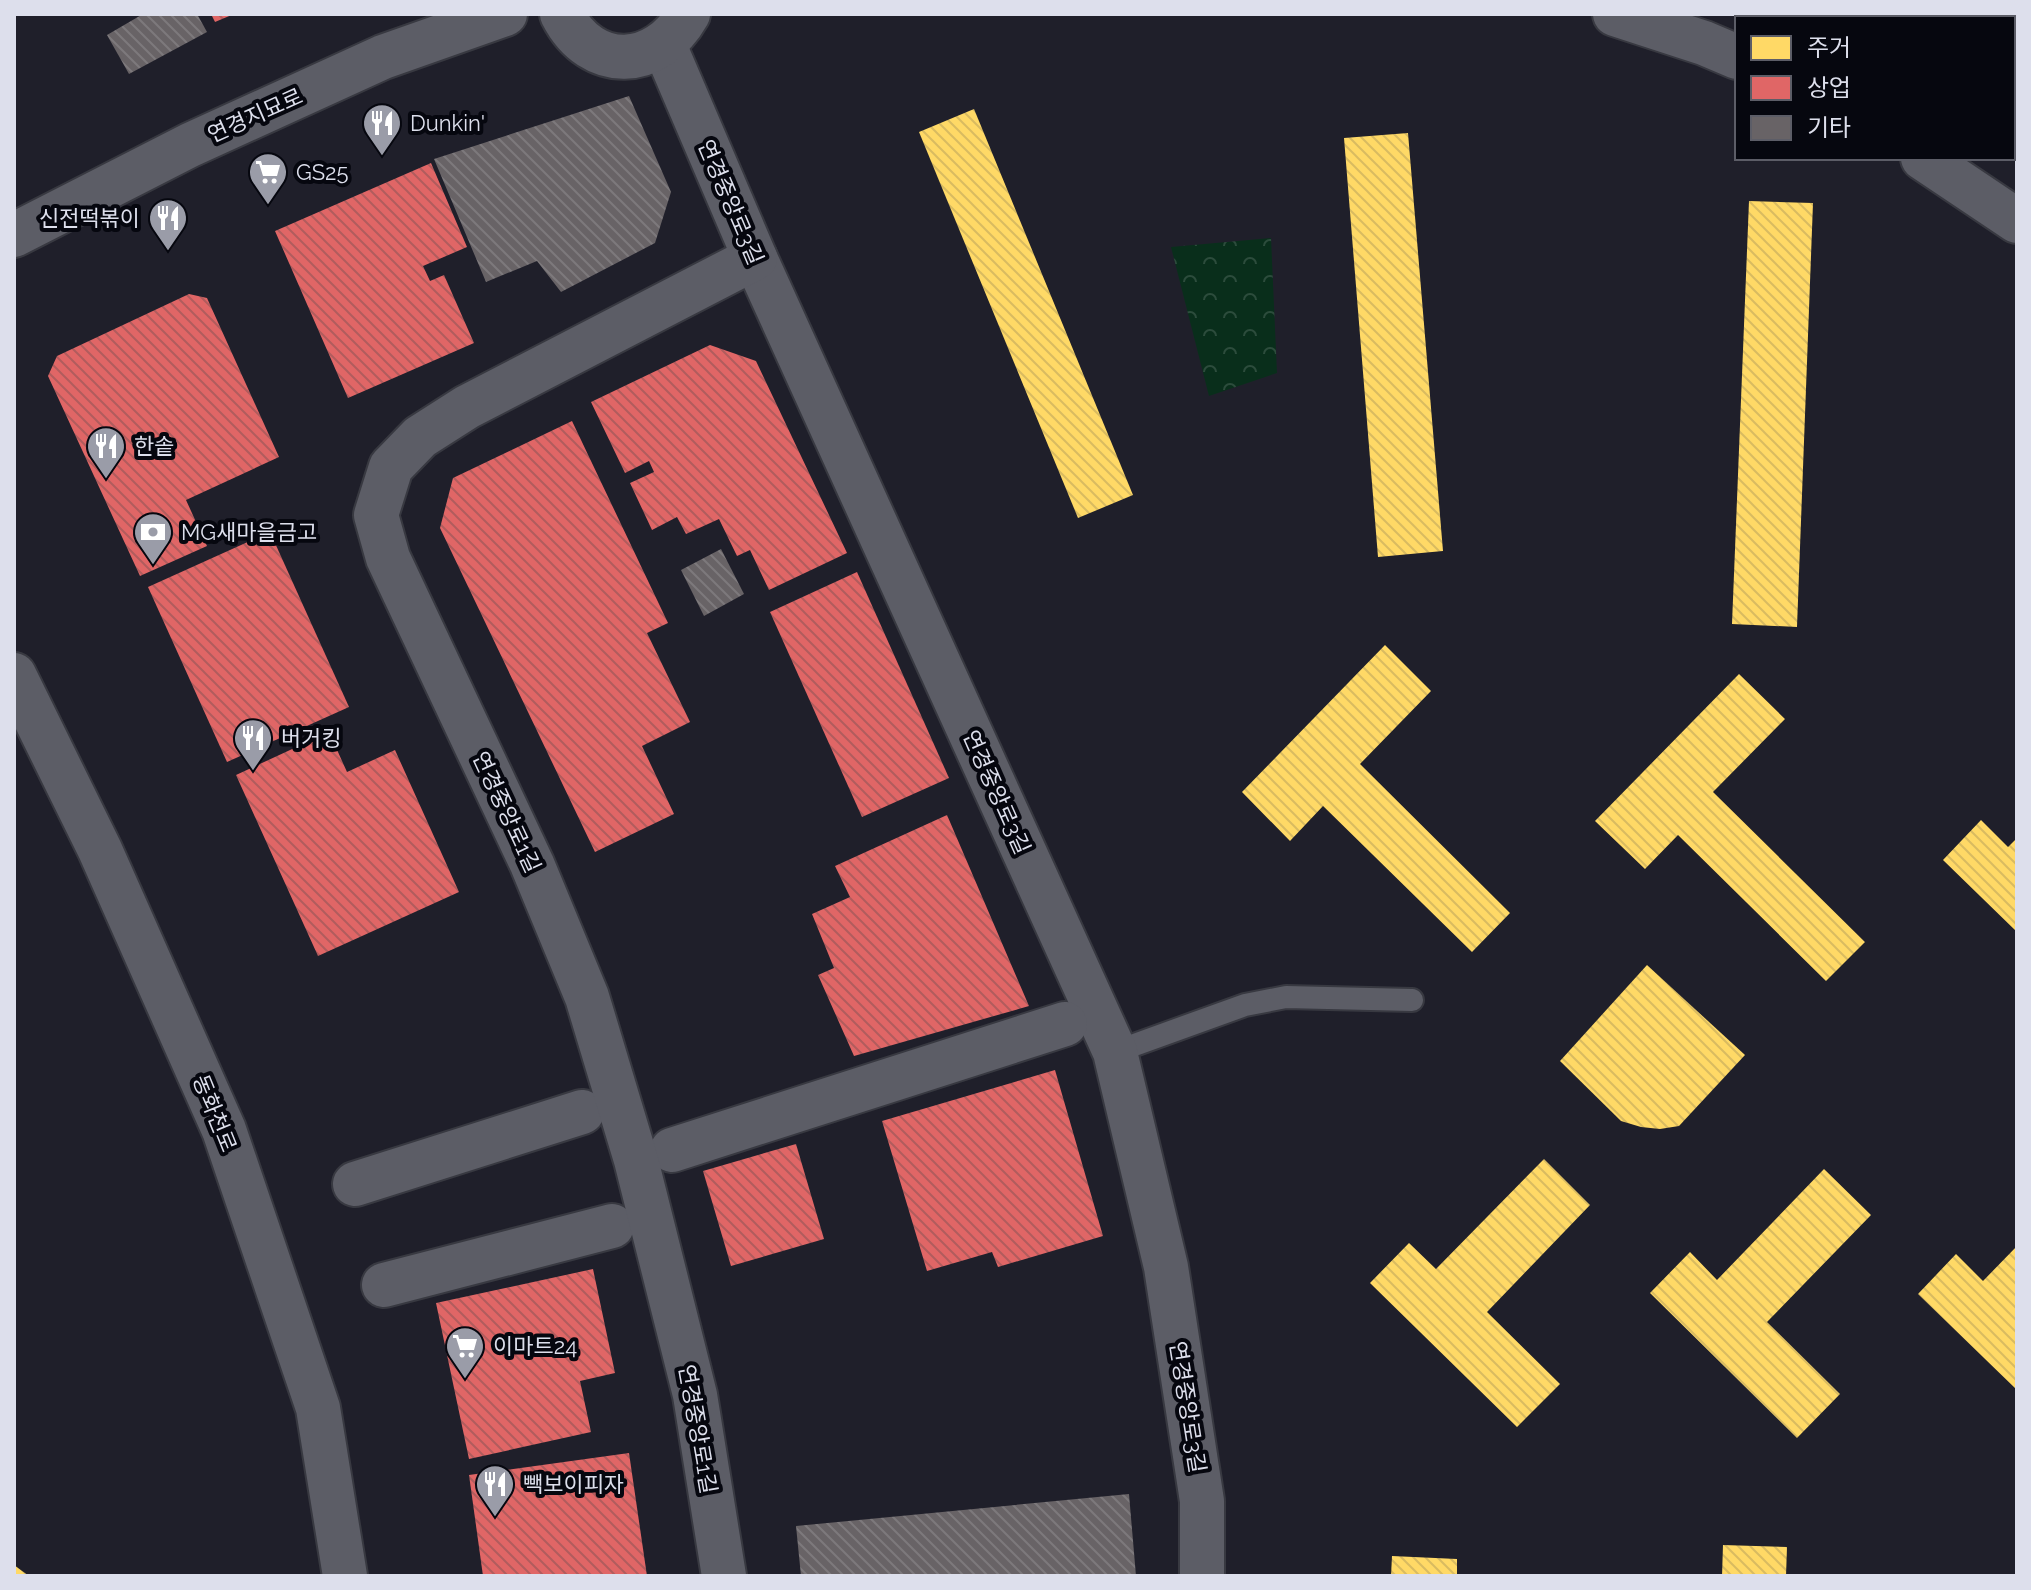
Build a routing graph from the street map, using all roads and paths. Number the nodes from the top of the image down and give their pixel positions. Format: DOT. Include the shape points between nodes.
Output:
graph roads {
  1 [pos="505,14"];
  2 [pos="562,14"];
  3 [pos="1621,15"];
  4 [pos="676,30"];
  5 [pos="1735,56"];
  6 [pos="1926,160"];
  7 [pos="2017,221"];
  8 [pos="14,235"];
  9 [pos="755,258"];
  10 [pos="14,675"];
  11 [pos="1412,1000"];
  12 [pos="1065,1024"];
  13 [pos="1115,1052"];
  14 [pos="582,1112"];
  15 [pos="672,1150"];
  16 [pos="355,1184"];
  17 [pos="612,1226"];
  18 [pos="384,1285"];
  19 [pos="345,1576"];
  20 [pos="724,1576"];
  21 [pos="1202,1576"];
  1 -- 8 [label="street, 연경지묘로" via="369,63 190,145"];
  2 -- 4 [label="street" via="588,46 626,58 646,54"];
  3 -- 5 [label="street"];
  4 -- 9 [label="street, 연경중앙로3길"];
  6 -- 7 [label="street"];
  9 -- 13 [label="street, 연경중앙로3길"];
  9 -- 20 [label="street, 연경중앙로1길" via="467,407 420,437 391,467 376,515 388,558 532,864 587,997 636,1160 695,1395"];
  10 -- 19 [label="street, 동화천로" via="100,850 224,1130 318,1408"];
  11 -- 13 [label="lane" via="1286,997 1245,1005"];
  12 -- 15 [label="street"];
  13 -- 21 [label="street, 연경중앙로3길" via="1166,1267 1202,1501"];
  14 -- 16 [label="street"];
  17 -- 18 [label="street"];
}
